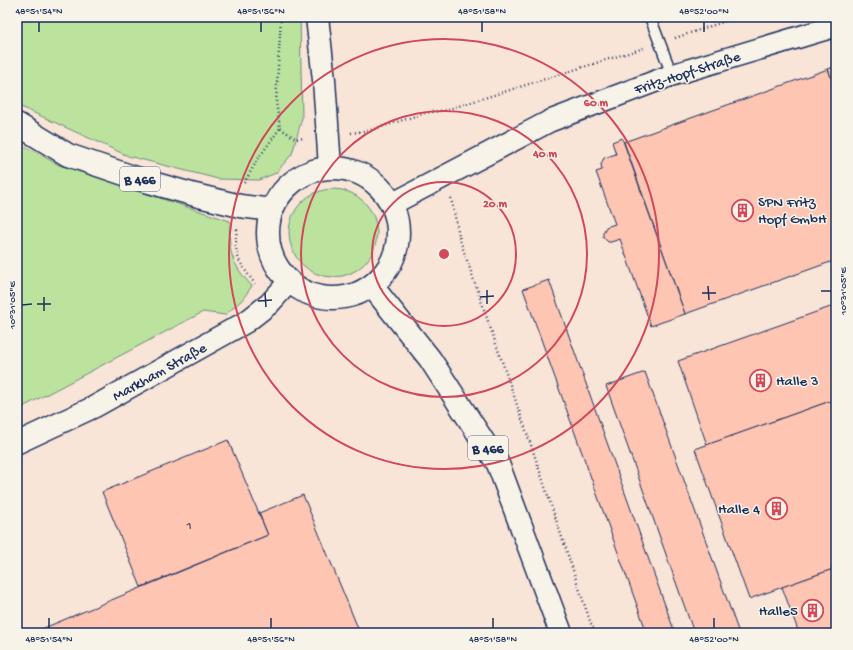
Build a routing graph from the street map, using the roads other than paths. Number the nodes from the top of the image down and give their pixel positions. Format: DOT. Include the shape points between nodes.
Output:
graph roads {
  1 [pos="317,17"];
  2 [pos="650,17"];
  3 [pos="836,26"];
  4 [pos="672,75"];
  5 [pos="17,124"];
  6 [pos="330,167"];
  7 [pos="392,204"];
  8 [pos="272,210"];
  9 [pos="289,282"];
  10 [pos="372,286"];
  11 [pos="17,443"];
  12 [pos="561,633"];
  1 -- 6 [label="main road"];
  2 -- 4 [label="lane"];
  3 -- 4 [label="street, Fritz-Hopf-Straße"];
  4 -- 7 [label="street, Fritz-Hopf-Straße" via="550,121"];
  5 -- 8 [label="main road, B 466" via="68,155 90,163 195,195 240,206"];
  6 -- 7 [label="main road" via="349,169 367,176 382,188"];
  6 -- 8 [label="main road" via="311,171 294,180 280,193"];
  7 -- 10 [label="main road" via="399,226 397,249 388,270"];
  8 -- 9 [label="main road" via="268,230 270,249 277,267"];
  9 -- 10 [label="main road" via="308,294 330,299 352,296"];
  9 -- 11 [label="street, Markham Straße" via="269,304 246,322 94,407"];
  10 -- 12 [label="main road, B 466" via="430,359 498,464"];
}
